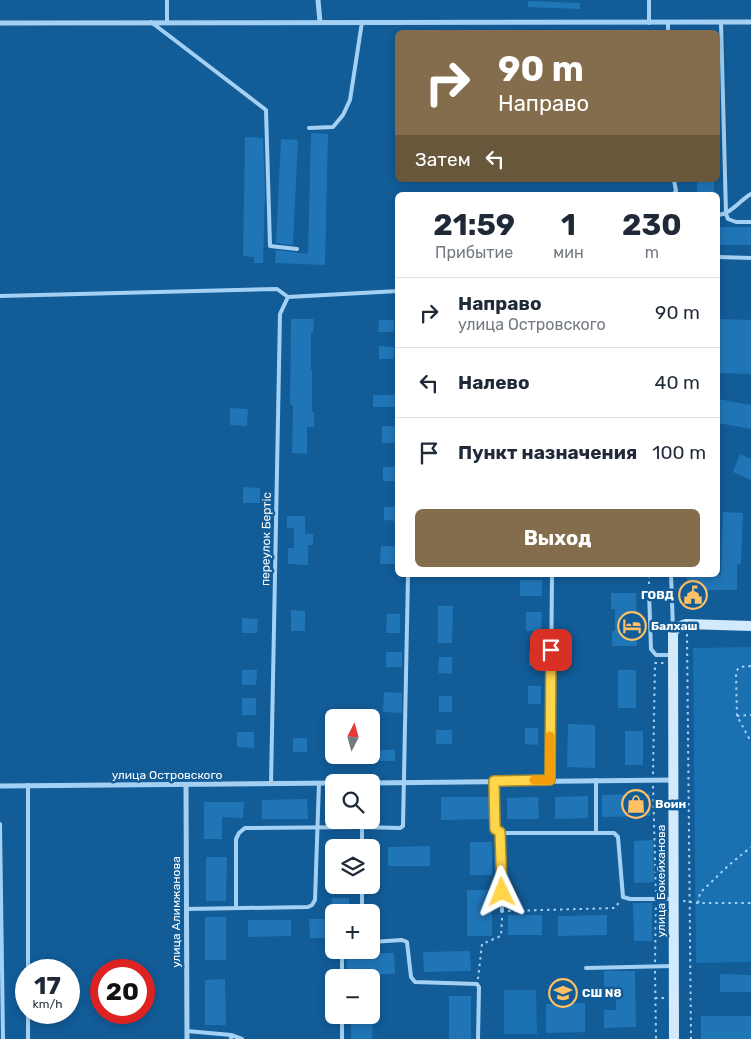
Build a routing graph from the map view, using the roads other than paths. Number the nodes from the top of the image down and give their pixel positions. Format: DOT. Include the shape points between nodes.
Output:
graph roads {
  1 [pos="167,0"];
  2 [pos="318,0"];
  3 [pos="649,0"];
  4 [pos="151,22"];
  5 [pos="168,22"];
  6 [pos="320,22"];
  7 [pos="362,22"];
  8 [pos="751,22"];
  9 [pos="0,23"];
  10 [pos="649,23"];
  11 [pos="668,23"];
  12 [pos="721,23"];
  13 [pos="668,30"];
  14 [pos="309,128"];
  15 [pos="751,194"];
  16 [pos="726,214"];
  17 [pos="720,215"];
  18 [pos="751,222"];
  19 [pos="297,249"];
  20 [pos="720,257"];
  21 [pos="751,258"];
  22 [pos="395,291"];
  23 [pos="0,296"];
  24 [pos="288,297"];
  25 [pos="408,577"];
  26 [pos="552,577"];
  27 [pos="671,577"];
  28 [pos="650,592"];
  29 [pos="751,626"];
  30 [pos="651,627"];
  31 [pos="673,629"];
  32 [pos="672,659"];
  33 [pos="550,780"];
  34 [pos="596,780"];
  35 [pos="673,780"];
  36 [pos="494,781"];
  37 [pos="380,782"];
  38 [pos="403,782"];
  39 [pos="319,783"];
  40 [pos="325,783"];
  41 [pos="272,784"];
  42 [pos="186,785"];
  43 [pos="0,786"];
  44 [pos="28,786"];
  45 [pos="0,824"];
  46 [pos="318,827"];
  47 [pos="325,827"];
  48 [pos="380,827"];
  49 [pos="500,832"];
  50 [pos="596,833"];
  51 [pos="674,899"];
  52 [pos="236,908"];
  53 [pos="186,909"];
  54 [pos="502,911"];
  55 [pos="380,941"];
  56 [pos="28,959"];
  57 [pos="674,966"];
  58 [pos="586,968"];
  59 [pos="2,1018"];
  60 [pos="28,1024"];
  61 [pos="342,1024"];
  62 [pos="187,1031"];
  63 [pos="231,1037"];
  64 [pos="3,1039"];
  65 [pos="28,1039"];
  66 [pos="187,1039"];
  67 [pos="242,1039"];
  68 [pos="342,1039"];
  69 [pos="478,1039"];
  70 [pos="674,1039"];
  1 -- 5 [label="lane"];
  2 -- 6 [label="street"];
  3 -- 10 [label="lane"];
  4 -- 5 [label="street"];
  4 -- 9 [label="street"];
  4 -- 19 [label="lane" via="266,110 270,246"];
  5 -- 6 [label="street"];
  6 -- 7 [label="street"];
  7 -- 10 [label="street"];
  7 -- 14 [label="lane" via="350,100 343,115 333,128"];
  8 -- 12 [label="street"];
  10 -- 11 [label="street"];
  11 -- 12 [label="street"];
  11 -- 13 [label="lane"];
  12 -- 16 [label="lane"];
  15 -- 16 [label="lane"];
  16 -- 17 [label="lane"];
  16 -- 18 [label="lane" via="732,221"];
  20 -- 21 [label="lane"];
  22 -- 24 [label="lane"];
  23 -- 24 [label="lane" via="277,289"];
  24 -- 41 [label="lane, переулок Бертіс" via="280,314"];
  25 -- 38 [label="lane"];
  26 -- 33 [label="lane"];
  27 -- 31 [label="lane"];
  28 -- 30 [label="lane"];
  29 -- 31 [label="street" via="686,624"];
  30 -- 31 [label="lane"];
  30 -- 32 [label="lane" via="653,653"];
  31 -- 32 [label="street, улица Бокейханова"];
  32 -- 35 [label="street, улица Бокейханова"];
  33 -- 34 [label="street"];
  33 -- 36 [label="street"];
  34 -- 35 [label="street"];
  34 -- 50 [label="lane"];
  35 -- 51 [label="street, улица Бокейханова"];
  36 -- 38 [label="street"];
  36 -- 49 [label="lane" via="495,829"];
  37 -- 38 [label="street"];
  38 -- 48 [label="lane" via="402,827"];
  39 -- 40 [label="street, улица Островского"];
  39 -- 41 [label="street, улица Островского"];
  39 -- 46 [label="lane"];
  41 -- 42 [label="street, улица Островского"];
  42 -- 44 [label="street, улица Островского"];
  42 -- 53 [label="street, улица Алимжанова"];
  43 -- 44 [label="street, улица Островского"];
  44 -- 56 [label="lane"];
  45 -- 59 [label="lane"];
  46 -- 47 [label="lane"];
  46 -- 52 [label="lane" via="315,900 312,905"];
  46 -- 52 [label="lane" via="242,830 236,839"];
  49 -- 50 [label="lane"];
  49 -- 54 [label="lane"];
  50 -- 51 [label="lane" via="614,833 618,837 623,897"];
  51 -- 57 [label="street, улица Бокейханова"];
  52 -- 53 [label="lane"];
  53 -- 62 [label="street, улица Алимжанова"];
  55 -- 69 [label="lane" via="407,942 411,978 415,982 477,984"];
  57 -- 58 [label="lane"];
  57 -- 70 [label="street, улица Бокейханова"];
  59 -- 64 [label="lane"];
  60 -- 65 [label="lane"];
  61 -- 68 [label="lane"];
  62 -- 63 [label="lane"];
  62 -- 66 [label="street, улица Алимжанова"];
  63 -- 67 [label="lane"];
}
